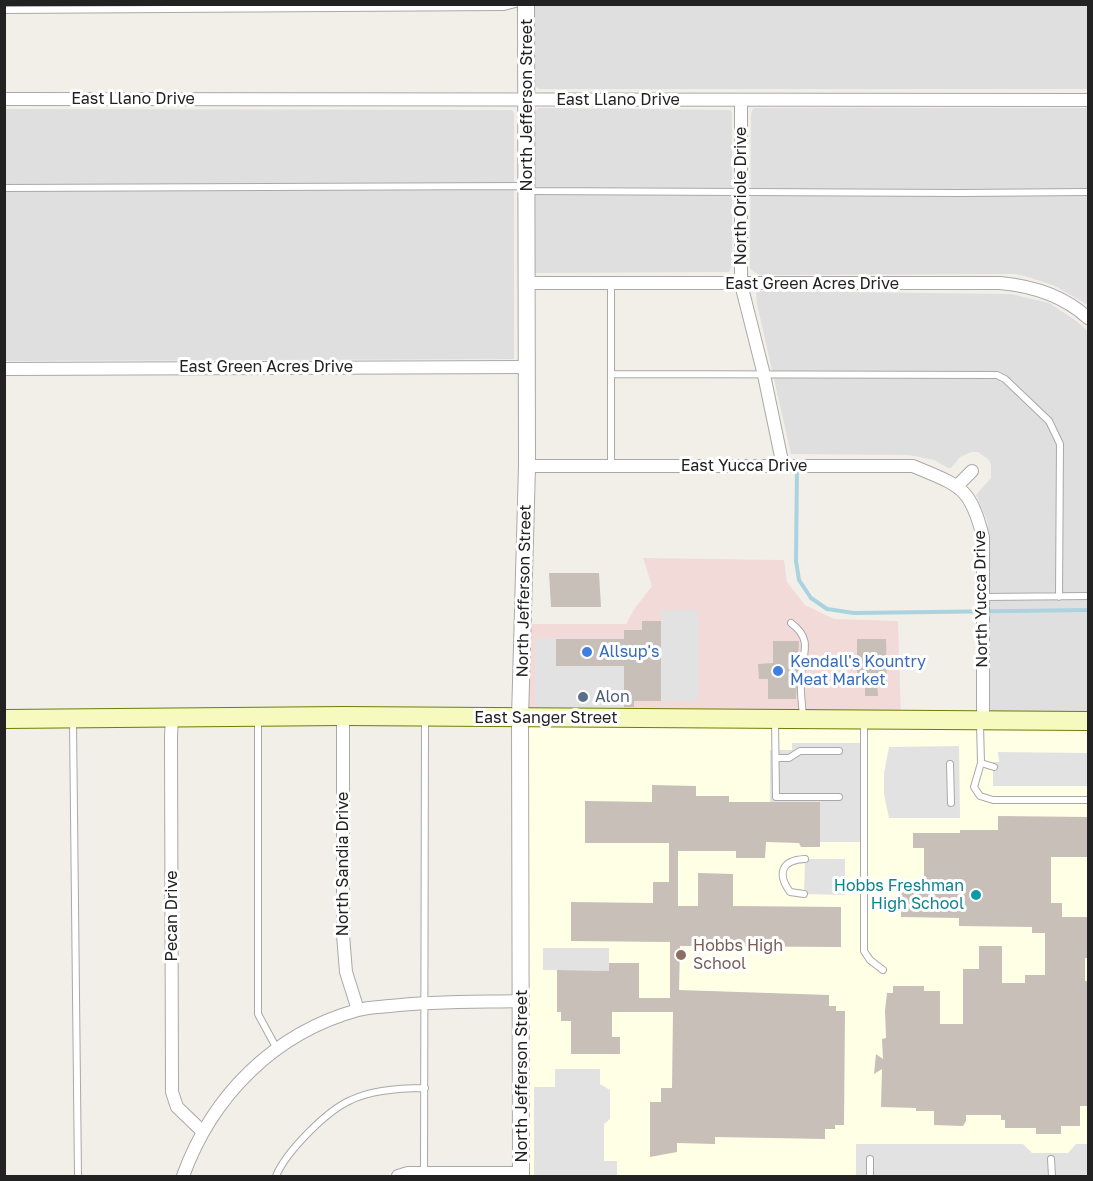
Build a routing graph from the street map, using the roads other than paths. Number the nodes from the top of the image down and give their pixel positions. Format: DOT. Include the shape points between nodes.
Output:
graph roads {
  1 [pos="515,4"];
  2 [pos="526,4"];
  3 [pos="155,7"];
  4 [pos="4,10"];
  5 [pos="4,99"];
  6 [pos="527,100"];
  7 [pos="741,100"];
  8 [pos="1089,100"];
  9 [pos="4,188"];
  10 [pos="527,189"];
  11 [pos="741,191"];
  12 [pos="1089,192"];
  13 [pos="527,284"];
  14 [pos="611,284"];
  15 [pos="741,284"];
  16 [pos="1089,318"];
  17 [pos="527,367"];
  18 [pos="4,369"];
  19 [pos="611,374"];
  20 [pos="764,375"];
  21 [pos="527,466"];
  22 [pos="611,466"];
  23 [pos="783,466"];
  24 [pos="972,471"];
  25 [pos="957,486"];
  26 [pos="1059,597"];
  27 [pos="1089,597"];
  28 [pos="983,607"];
  29 [pos="792,623"];
  30 [pos="258,716"];
  31 [pos="343,716"];
  32 [pos="172,717"];
  33 [pos="425,717"];
  34 [pos="73,718"];
  35 [pos="520,718"];
  36 [pos="4,719"];
  37 [pos="776,719"];
  38 [pos="803,719"];
  39 [pos="864,720"];
  40 [pos="981,720"];
  41 [pos="1089,721"];
  42 [pos="838,751"];
  43 [pos="776,758"];
  44 [pos="981,763"];
  45 [pos="950,764"];
  46 [pos="994,767"];
  47 [pos="838,797"];
  48 [pos="1089,800"];
  49 [pos="951,803"];
  50 [pos="805,858"];
  51 [pos="804,894"];
  52 [pos="883,970"];
  53 [pos="522,1001"];
  54 [pos="423,1003"];
  55 [pos="357,1010"];
  56 [pos="277,1049"];
  57 [pos="425,1088"];
  58 [pos="203,1132"];
  59 [pos="870,1159"];
  60 [pos="1052,1159"];
  61 [pos="424,1175"];
  62 [pos="521,1175"];
  63 [pos="78,1176"];
  64 [pos="183,1176"];
  65 [pos="276,1176"];
  66 [pos="399,1176"];
  67 [pos="870,1176"];
  68 [pos="1052,1176"];
  1 -- 3 [label="lane"];
  2 -- 6 [label="street, North Jefferson Street"];
  3 -- 4 [label="lane"];
  5 -- 6 [label="street, East Llano Drive"];
  6 -- 7 [label="street, East Llano Drive"];
  6 -- 10 [label="street, North Jefferson Street"];
  7 -- 8 [label="street, East Llano Drive"];
  7 -- 11 [label="street, North Oriole Drive"];
  9 -- 10 [label="lane"];
  10 -- 11 [label="lane"];
  10 -- 13 [label="street, North Jefferson Street"];
  11 -- 12 [label="lane"];
  11 -- 15 [label="street, North Oriole Drive"];
  13 -- 14 [label="street, East Green Acres Drive"];
  13 -- 17 [label="street, North Jefferson Street"];
  14 -- 15 [label="street, East Green Acres Drive"];
  14 -- 19 [label="lane"];
  15 -- 16 [label="street, East Green Acres Drive" via="1000,283 1058,297"];
  15 -- 20 [label="street, North Oriole Drive"];
  17 -- 18 [label="street, East Green Acres Drive"];
  17 -- 21 [label="street, North Jefferson Street"];
  19 -- 20 [label="lane"];
  19 -- 22 [label="lane"];
  20 -- 23 [label="street, North Oriole Drive"];
  20 -- 26 [label="lane" via="997,375 1005,379 1049,421 1060,444"];
  21 -- 22 [label="street, East Yucca Drive"];
  21 -- 35 [label="street, North Jefferson Street"];
  22 -- 23 [label="street, East Yucca Drive"];
  23 -- 25 [label="street, East Yucca Drive" via="913,466"];
  24 -- 25 [label="street"];
  25 -- 28 [label="street, North Yucca Drive" via="971,500 983,537"];
  26 -- 27 [label="lane"];
  26 -- 28 [label="lane"];
  28 -- 40 [label="street, North Yucca Drive"];
  29 -- 38 [label="lane" via="804,637 806,653 801,677"];
  30 -- 31 [label="main road, East Sanger Street"];
  30 -- 32 [label="main road, East Sanger Street"];
  30 -- 56 [label="lane" via="258,1014"];
  31 -- 33 [label="main road, East Sanger Street"];
  31 -- 55 [label="street, North Sandia Drive" via="343,935 346,972"];
  32 -- 34 [label="main road, East Sanger Street"];
  32 -- 58 [label="street, Pecan Drive" via="172,1092 177,1107"];
  33 -- 35 [label="main road, East Sanger Street"];
  33 -- 54 [label="lane"];
  34 -- 36 [label="main road, East Sanger Street"];
  34 -- 63 [label="lane"];
  35 -- 37 [label="main road, East Sanger Street"];
  35 -- 53 [label="street, North Jefferson Street"];
  37 -- 38 [label="main road, East Sanger Street"];
  37 -- 43 [label="lane"];
  38 -- 39 [label="main road, East Sanger Street"];
  39 -- 40 [label="main road, East Sanger Street"];
  39 -- 52 [label="lane" via="864,951"];
  40 -- 41 [label="main road, East Sanger Street"];
  40 -- 44 [label="lane"];
  42 -- 43 [label="lane" via="800,751 789,758"];
  43 -- 47 [label="lane" via="776,796"];
  44 -- 46 [label="lane"];
  44 -- 48 [label="lane" via="974,787 980,796 993,800"];
  45 -- 49 [label="lane"];
  50 -- 51 [label="lane" via="783,868 783,881 790,892"];
  53 -- 54 [label="street"];
  53 -- 62 [label="street, North Jefferson Street"];
  54 -- 55 [label="street"];
  54 -- 57 [label="lane"];
  55 -- 56 [label="street" via="318,1024"];
  56 -- 58 [label="street" via="246,1074"];
  57 -- 61 [label="lane"];
  57 -- 65 [label="lane" via="397,1088 351,1100 317,1124 281,1164"];
  58 -- 64 [label="street"];
  59 -- 67 [label="lane"];
  60 -- 68 [label="lane"];
  61 -- 62 [label="street"];
  61 -- 66 [label="street"];
}
